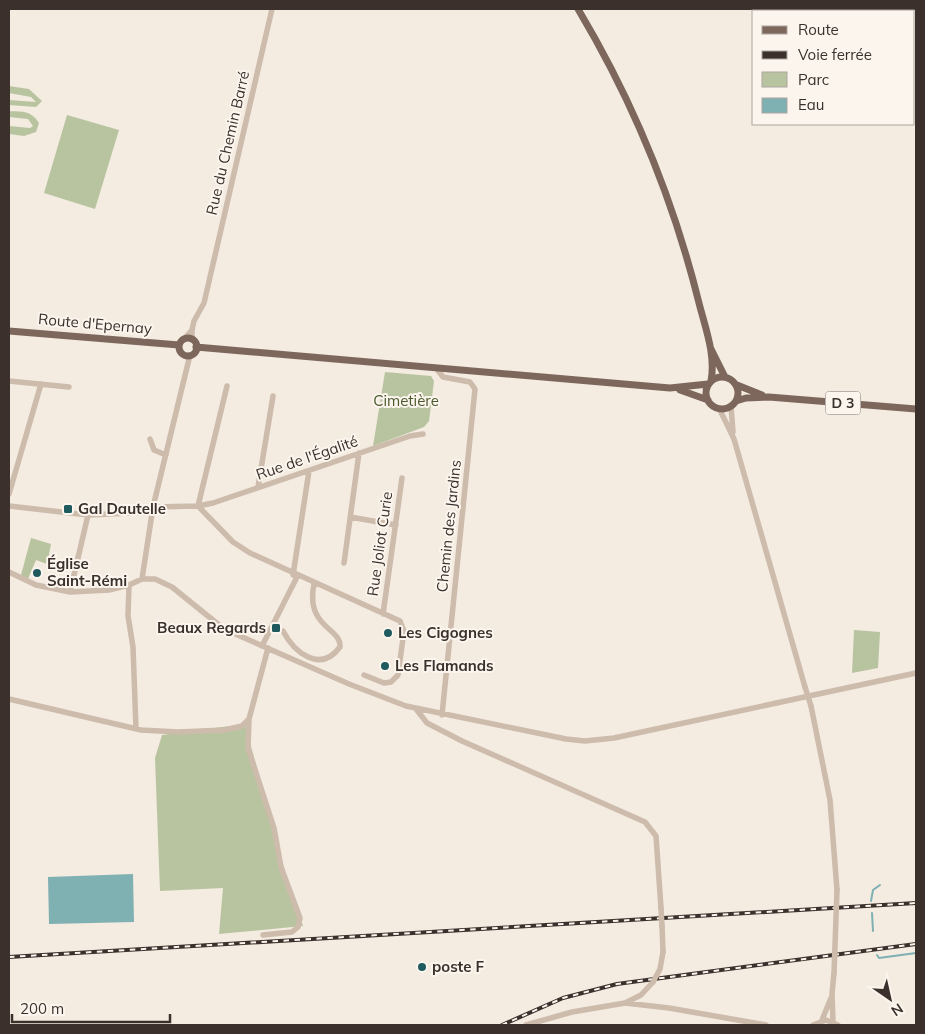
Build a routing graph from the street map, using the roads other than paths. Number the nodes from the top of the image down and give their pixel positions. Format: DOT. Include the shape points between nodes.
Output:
graph roads {
  1 [pos="272,9"];
  2 [pos="578,9"];
  3 [pos="9,331"];
  4 [pos="188,339"];
  5 [pos="179,345"];
  6 [pos="196,347"];
  7 [pos="710,348"];
  8 [pos="190,355"];
  9 [pos="436,368"];
  10 [pos="726,377"];
  11 [pos="9,381"];
  12 [pos="710,382"];
  13 [pos="40,384"];
  14 [pos="737,385"];
  15 [pos="227,386"];
  16 [pos="69,387"];
  17 [pos="670,388"];
  18 [pos="273,396"];
  19 [pos="769,397"];
  20 [pos="708,400"];
  21 [pos="733,404"];
  22 [pos="718,408"];
  23 [pos="916,409"];
  24 [pos="423,434"];
  25 [pos="150,438"];
  26 [pos="734,439"];
  27 [pos="359,453"];
  28 [pos="166,455"];
  29 [pos="309,471"];
  30 [pos="402,478"];
  31 [pos="258,488"];
  32 [pos="9,494"];
  33 [pos="9,506"];
  34 [pos="198,506"];
  35 [pos="152,509"];
  36 [pos="88,515"];
  37 [pos="350,517"];
  38 [pos="396,525"];
  39 [pos="344,563"];
  40 [pos="9,572"];
  41 [pos="295,576"];
  42 [pos="142,579"];
  43 [pos="314,584"];
  44 [pos="129,585"];
  45 [pos="70,592"];
  46 [pos="383,614"];
  47 [pos="283,631"];
  48 [pos="265,647"];
  49 [pos="916,673"];
  50 [pos="364,675"];
  51 [pos="9,699"];
  52 [pos="416,709"];
  53 [pos="442,715"];
  54 [pos="250,719"];
  55 [pos="136,729"];
  56 [pos="263,935"];
  57 [pos="832,994"];
  58 [pos="625,1003"];
  59 [pos="822,1020"];
  60 [pos="836,1024"];
  61 [pos="526,1025"];
  62 [pos="766,1025"];
  63 [pos="813,1025"];
  1 -- 4 [label="street, Rue du Chemin Barré" via="204,303"];
  2 -- 7 [label="main road" via="625,94 658,169 680,234"];
  3 -- 5 [label="main road, Route d'Epernay"];
  4 -- 5 [label="main road"];
  4 -- 6 [label="main road"];
  5 -- 8 [label="main road" via="182,352"];
  6 -- 8 [label="main road"];
  6 -- 9 [label="main road"];
  7 -- 10 [label="main road"];
  7 -- 12 [label="main road"];
  8 -- 28 [label="street"];
  9 -- 17 [label="main road"];
  9 -- 53 [label="street, Chemin des Jardins" via="446,378 470,382 475,389"];
  10 -- 12 [label="main road"];
  10 -- 14 [label="main road"];
  11 -- 13 [label="street"];
  12 -- 17 [label="main road"];
  12 -- 20 [label="main road" via="706,389"];
  13 -- 16 [label="street"];
  13 -- 32 [label="street"];
  14 -- 19 [label="main road, D 3"];
  14 -- 21 [label="main road" via="738,393"];
  15 -- 34 [label="street"];
  17 -- 20 [label="main road"];
  18 -- 31 [label="street"];
  19 -- 21 [label="main road, D 3" via="746,398"];
  19 -- 23 [label="main road, D 3"];
  20 -- 22 [label="main road"];
  21 -- 22 [label="main road"];
  21 -- 26 [label="street"];
  22 -- 26 [label="street"];
  24 -- 27 [label="street, Rue de l'Égalité"];
  25 -- 28 [label="street" via="154,450"];
  26 -- 57 [label="street, bridge" via="811,706 830,800 837,890"];
  27 -- 29 [label="street, Rue de l'Égalité"];
  27 -- 37 [label="street"];
  28 -- 35 [label="street"];
  29 -- 31 [label="street, Rue de l'Égalité"];
  29 -- 41 [label="street"];
  30 -- 38 [label="street, Rue Joliot Curie"];
  31 -- 34 [label="street, Rue de l'Égalité"];
  33 -- 36 [label="street, Rue de l'Égalité"];
  34 -- 35 [label="street, Rue de l'Égalité"];
  34 -- 41 [label="street" via="242,549"];
  35 -- 36 [label="street, Rue de l'Égalité"];
  35 -- 42 [label="street"];
  36 -- 45 [label="street"];
  37 -- 38 [label="street"];
  37 -- 39 [label="street"];
  38 -- 46 [label="street, Rue Joliot Curie"];
  40 -- 45 [label="street" via="36,585"];
  41 -- 43 [label="street"];
  41 -- 48 [label="street"];
  42 -- 44 [label="street"];
  42 -- 48 [label="street" via="155,579 166,584 218,626"];
  43 -- 46 [label="street"];
  43 -- 47 [label="street" via="314,610 321,623 338,639 340,648 327,657 308,658 295,649"];
  44 -- 45 [label="street" via="99,592"];
  44 -- 55 [label="street" via="128,616"];
  46 -- 50 [label="street" via="400,621 404,627 398,675 391,682 384,683"];
  48 -- 52 [label="street"];
  48 -- 54 [label="street"];
  49 -- 53 [label="street" via="594,741 552,737"];
  51 -- 55 [label="street"];
  52 -- 53 [label="street"];
  52 -- 58 [label="street, bridge" via="427,723 441,731 649,825 656,836 663,952 660,969 653,982 641,995"];
  54 -- 55 [label="street" via="233,729 178,732"];
  54 -- 56 [label="street" via="250,754 274,828 281,867 300,918 298,927 292,932"];
  57 -- 59 [label="street"];
  57 -- 60 [label="street"];
  58 -- 61 [label="street" via="572,1012"];
  58 -- 62 [label="street"];
  59 -- 60 [label="street"];
  59 -- 63 [label="street"];
}
